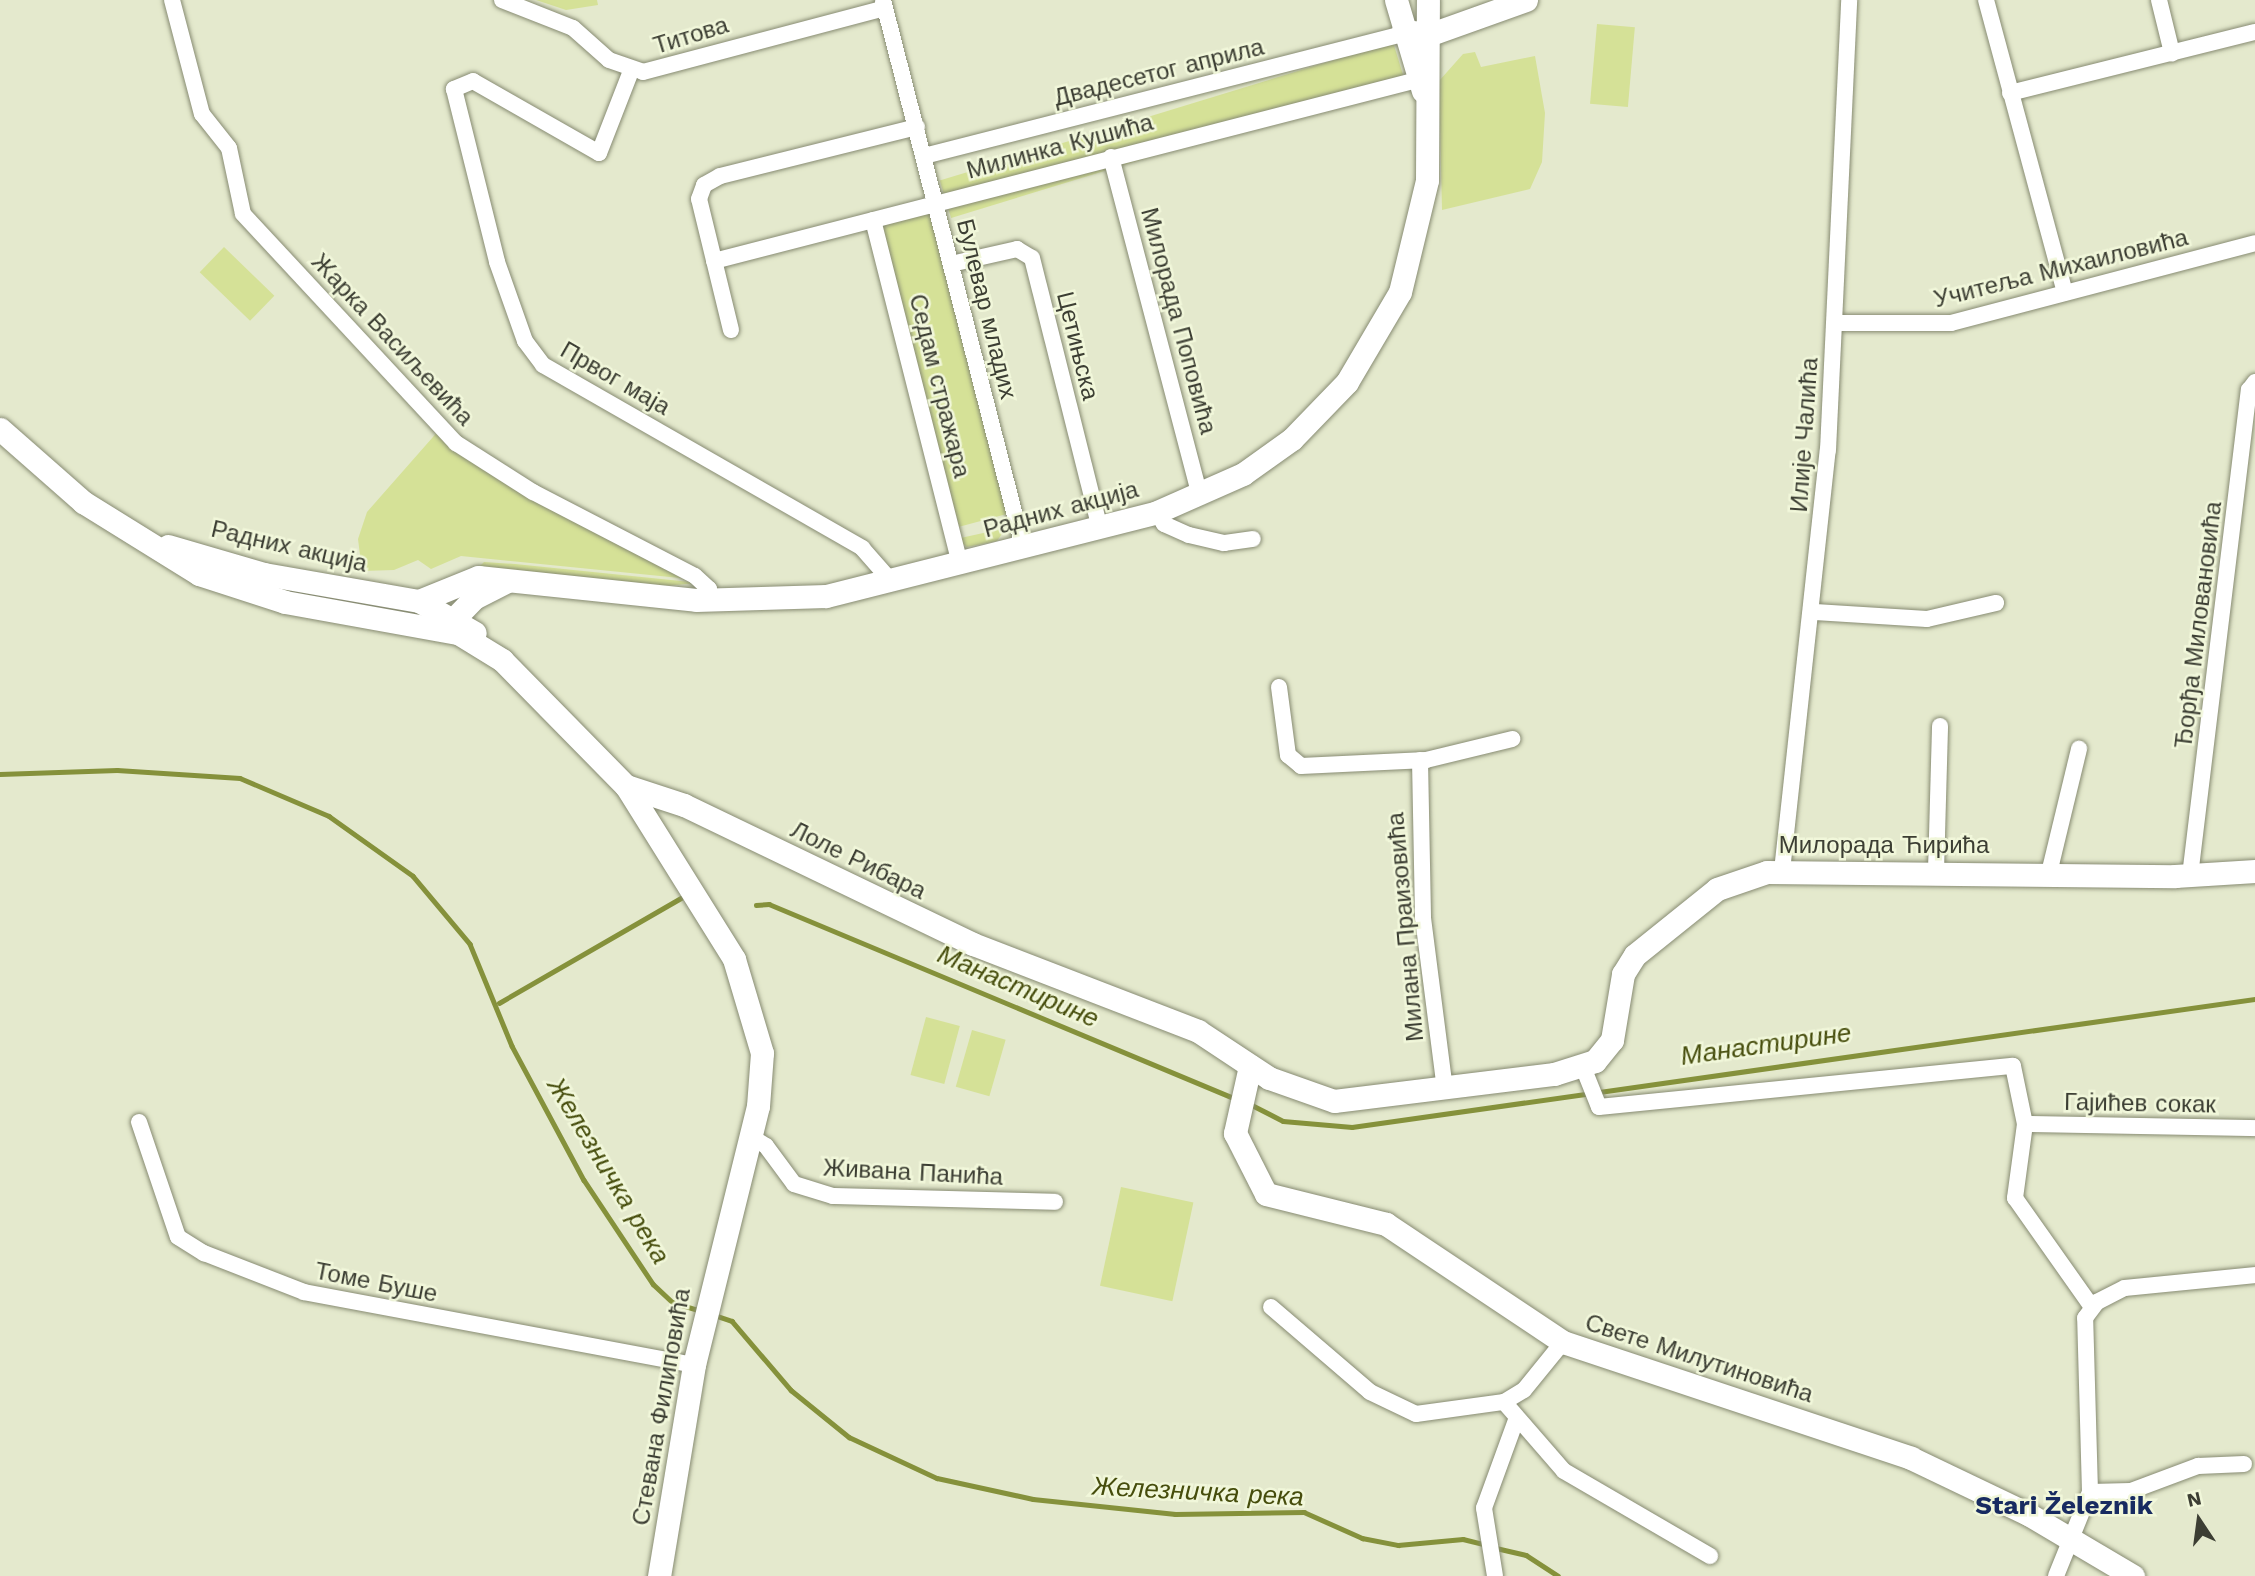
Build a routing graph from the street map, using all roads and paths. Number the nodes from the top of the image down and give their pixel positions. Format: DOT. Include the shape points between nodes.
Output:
graph roads {
  1 [pos="172,0"];
  2 [pos="502,0"];
  3 [pos="1396,0"];
  4 [pos="1430,0"];
  5 [pos="1526,0"];
  6 [pos="1849,0"];
  7 [pos="1986,0"];
  8 [pos="2159,0"];
  9 [pos="884,4"];
  10 [pos="1404,32"];
  11 [pos="2255,32"];
  12 [pos="1432,34"];
  13 [pos="2172,53"];
  14 [pos="631,71"];
  15 [pos="473,80"];
  16 [pos="1420,86"];
  17 [pos="2010,93"];
  18 [pos="917,127"];
  19 [pos="925,156"];
  20 [pos="1111,157"];
  21 [pos="936,203"];
  22 [pos="873,220"];
  23 [pos="2255,243"];
  24 [pos="714,261"];
  25 [pos="951,264"];
  26 [pos="2065,293"];
  27 [pos="1835,323"];
  28 [pos="731,330"];
  29 [pos="2255,382"];
  30 [pos="0,429"];
  31 [pos="1200,497"];
  32 [pos="1157,512"];
  33 [pos="1100,528"];
  34 [pos="1252,538"];
  35 [pos="148,541"];
  36 [pos="1023,547"];
  37 [pos="960,563"];
  38 [pos="891,581"];
  39 [pos="710,600"];
  40 [pos="1996,603"];
  41 [pos="1815,612"];
  42 [pos="450,617"];
  43 [pos="1279,687"];
  44 [pos="1940,726"];
  45 [pos="1511,739"];
  46 [pos="2079,749"];
  47 [pos="1420,761"];
  48 [pos="626,786"];
  49 [pos="1782,871"];
  50 [pos="2255,871"];
  51 [pos="1936,872"];
  52 [pos="2049,873"];
  53 [pos="2190,876"];
  54 [pos="1250,1066"];
  55 [pos="1585,1072"];
  56 [pos="1445,1089"];
  57 [pos="139,1122"];
  58 [pos="2025,1124"];
  59 [pos="2255,1128"];
  60 [pos="750,1136"];
  61 [pos="1055,1202"];
  62 [pos="2255,1275"];
  63 [pos="1271,1307"];
  64 [pos="2092,1307"];
  65 [pos="1563,1342"];
  66 [pos="694,1365"];
  67 [pos="1504,1402"];
  68 [pos="1516,1420"];
  69 [pos="2244,1464"];
  70 [pos="2090,1492"];
  71 [pos="2071,1539"];
  72 [pos="1710,1556"];
  73 [pos="1494,1569"];
  74 [pos="659,1576"];
  75 [pos="2056,1576"];
  76 [pos="2133,1576"];
  1 -- 39 [label="street, Жарка Васиљевића" via="198,104 229,148 243,214 456,443 533,492 695,576 709,589"];
  2 -- 14 [label="street, Титова" via="573,28"];
  3 -- 10 [label="main road, Радних акција"];
  4 -- 10 [label="main road"];
  4 -- 12 [label="main road, Радних акција"];
  5 -- 12 [label="main road"];
  6 -- 27 [label="street, Илије Чалића"];
  7 -- 17 [label="street"];
  8 -- 13 [label="street"];
  9 -- 14 [label="street, Титова" via="657,71"];
  9 -- 18 [label="street, Булевар младих"];
  10 -- 12 [label="main road"];
  10 -- 16 [label="main road, Радних акција"];
  10 -- 19 [label="street, Двадесетог априла"];
  11 -- 13 [label="street"];
  12 -- 16 [label="main road, Радних акција"];
  13 -- 17 [label="street"];
  14 -- 15 [label="street, Титова" via="599,153"];
  15 -- 38 [label="street, Првог маја" via="454,89 457,116 513,313 531,352 862,548"];
  16 -- 20 [label="street, Милинка Кушића"];
  16 -- 31 [label="main road, Радних акција" via="1423,206 1400,292 1381,330 1347,382 1301,430 1256,467"];
  17 -- 26 [label="street"];
  18 -- 19 [label="street, Булевар младих"];
  18 -- 24 [label="street" via="711,179 699,199"];
  19 -- 21 [label="street, Булевар младих"];
  20 -- 21 [label="street, Милинка Кушића"];
  20 -- 31 [label="street, Милорада Поповића"];
  21 -- 22 [label="street, Милинка Кушића"];
  21 -- 25 [label="street, Булевар младих"];
  22 -- 24 [label="street, Милинка Кушића"];
  22 -- 37 [label="street, Седам стражара"];
  23 -- 26 [label="street, Учитеља Михаиловића"];
  24 -- 28 [label="street"];
  25 -- 33 [label="street, Цетињска" via="1017,249 1032,258"];
  25 -- 36 [label="street, Булевар младих"];
  26 -- 27 [label="street, Учитеља Михаиловића" via="1933,326"];
  27 -- 41 [label="street, Илије Чалића"];
  29 -- 53 [label="street, Ђорђа Миловановића" via="2249,390"];
  30 -- 35 [label="main road" via="83,502"];
  31 -- 32 [label="main road, Радних акција"];
  32 -- 33 [label="main road, Радних акција"];
  32 -- 34 [label="street" via="1164,524 1189,535 1224,543"];
  33 -- 36 [label="main road, Радних акција"];
  35 -- 42 [label="main road, Радних акција" via="264,574"];
  35 -- 42 [label="main road" via="200,574 260,596"];
  36 -- 37 [label="main road, Радних акција"];
  37 -- 38 [label="main road, Радних акција"];
  38 -- 39 [label="main road, Радних акција" via="795,600"];
  39 -- 42 [label="main road, Радних акција" via="478,577"];
  40 -- 41 [label="street" via="1927,619"];
  41 -- 49 [label="street, Илије Чалића"];
  42 -- 48 [label="main road, Лоле Рибара"];
  43 -- 47 [label="street" via="1288,755 1298,765"];
  44 -- 51 [label="street"];
  45 -- 47 [label="street"];
  46 -- 52 [label="street"];
  47 -- 56 [label="street, Милана Праизовића" via="1423,918"];
  48 -- 54 [label="main road, Лоле Рибара" via="684,805 973,944 1198,1031"];
  48 -- 60 [label="main road, Стевана Филиповића" via="705,905 749,993 762,1053"];
  49 -- 51 [label="main road, Милорада Ћирића"];
  49 -- 55 [label="main road, Милорада Ћирића" via="1717,889 1643,946 1623,974 1612,1040"];
  50 -- 53 [label="main road, Милорада Ћирића"];
  51 -- 52 [label="main road, Милорада Ћирића"];
  52 -- 53 [label="main road, Милорада Ћирића"];
  54 -- 56 [label="main road" via="1334,1101"];
  54 -- 65 [label="main road, Свете Милутиновића" via="1235,1112 1246,1163 1266,1194 1386,1223"];
  55 -- 56 [label="main road"];
  55 -- 58 [label="street" via="1599,1107 2013,1066"];
  57 -- 66 [label="street, Томе Буше" via="178,1237 204,1253 304,1292"];
  58 -- 59 [label="street, Гајићев сокак"];
  58 -- 64 [label="street" via="2015,1198"];
  60 -- 61 [label="street, Живана Панића" via="766,1146 789,1180 822,1193"];
  60 -- 66 [label="main road, Стевана Филиповића"];
  62 -- 64 [label="street" via="2125,1288"];
  63 -- 67 [label="street" via="1370,1392 1405,1411 1436,1415"];
  64 -- 70 [label="street" via="2081,1329"];
  65 -- 67 [label="street" via="1524,1390"];
  65 -- 71 [label="main road, Свете Милутиновића" via="1911,1458"];
  66 -- 74 [label="main road, Стевана Филиповића"];
  67 -- 68 [label="street"];
  68 -- 72 [label="street" via="1564,1471"];
  68 -- 73 [label="street" via="1485,1517"];
  69 -- 70 [label="street" via="2197,1466 2131,1491"];
  70 -- 71 [label="street"];
  71 -- 75 [label="street"];
  71 -- 76 [label="main road, Свете Милутиновића"];
}
